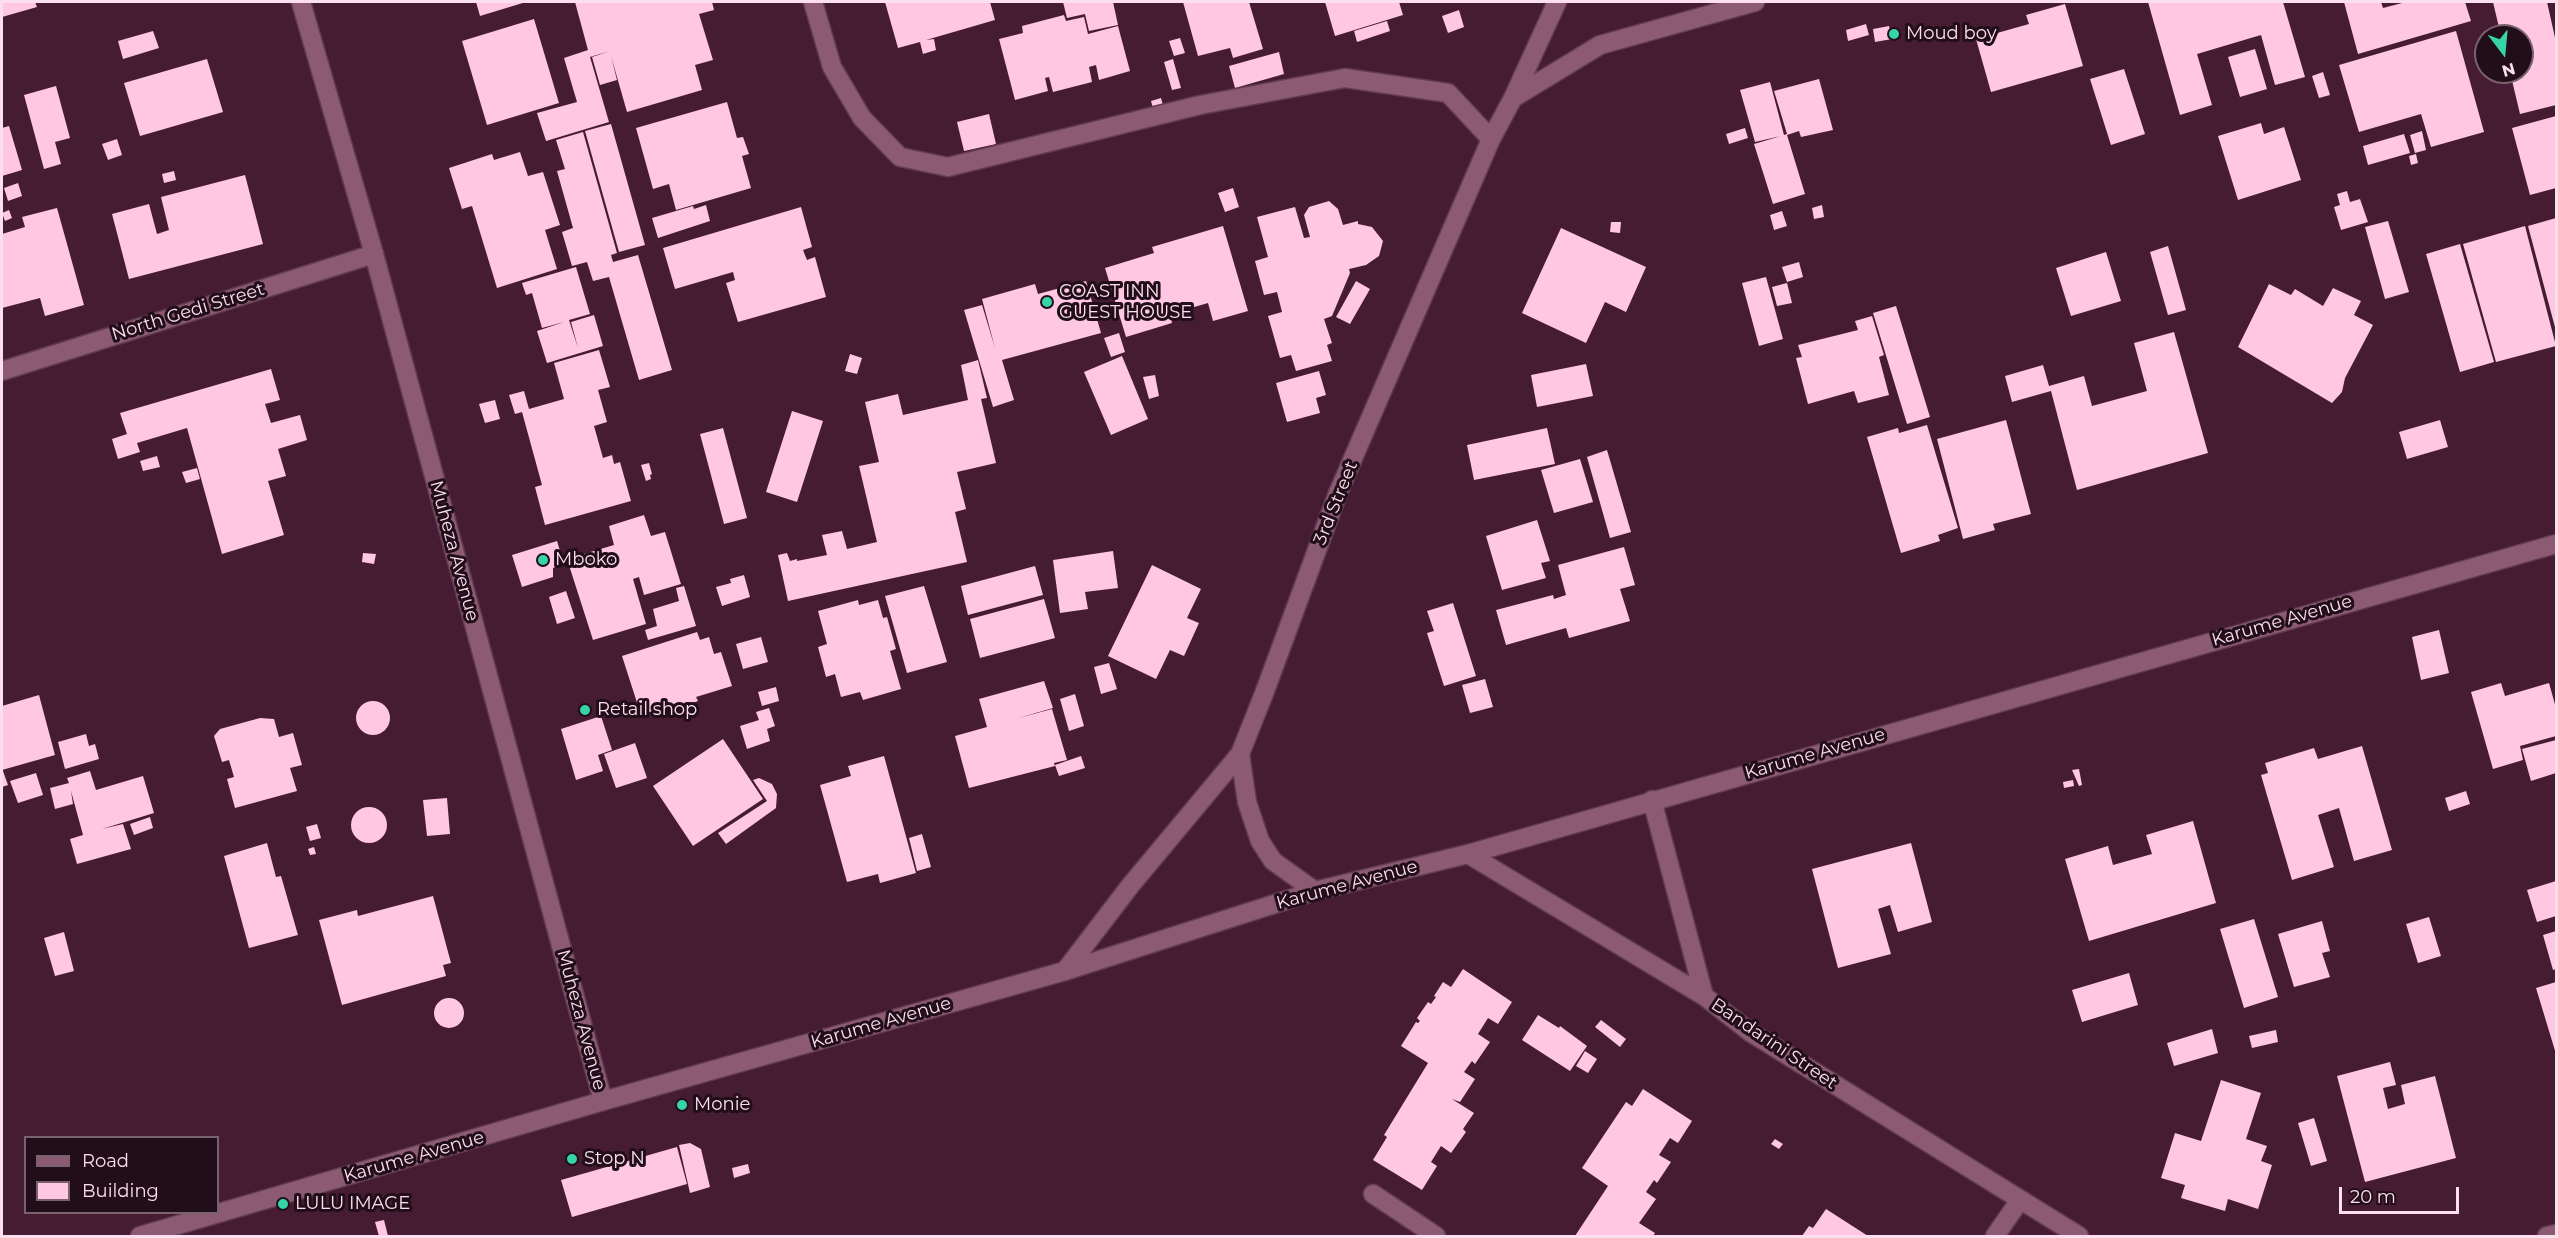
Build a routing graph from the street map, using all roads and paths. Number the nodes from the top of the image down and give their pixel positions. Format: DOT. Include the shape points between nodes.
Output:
graph roads {
  1 [pos="301,2"];
  2 [pos="813,2"];
  3 [pos="1557,2"];
  4 [pos="1755,2"];
  5 [pos="1513,98"];
  6 [pos="1491,139"];
  7 [pos="374,254"];
  8 [pos="2,371"];
  9 [pos="2556,544"];
  10 [pos="1240,754"];
  11 [pos="1652,800"];
  12 [pos="1468,854"];
  13 [pos="1315,891"];
  14 [pos="1065,971"];
  15 [pos="1704,996"];
  16 [pos="603,1101"];
  17 [pos="1373,1194"];
  18 [pos="2020,1200"];
  19 [pos="219,1213"];
  20 [pos="216,1214"];
  21 [pos="2556,1234"];
  22 [pos="141,1236"];
  23 [pos="1436,1236"];
  24 [pos="1995,1236"];
  25 [pos="2079,1236"];
  26 [pos="2547,1236"];
  1 -- 7 [label="street, Muheza Avenue"];
  2 -- 6 [label="street" via="832,67 862,118 900,157 948,167 1200,105 1345,78 1448,93"];
  3 -- 5 [label="street, 3rd Street"];
  4 -- 5 [label="street" via="1600,45"];
  5 -- 6 [label="street, 3rd Street"];
  6 -- 10 [label="street, 3rd Street" via="1338,493"];
  7 -- 8 [label="street, North Gedi Street"];
  7 -- 16 [label="street, Muheza Avenue"];
  9 -- 11 [label="street, Karume Avenue"];
  10 -- 13 [label="street" via="1246,802 1260,841 1273,861"];
  10 -- 14 [label="street, 3rd Street"];
  11 -- 12 [label="street, Karume Avenue"];
  11 -- 15 [label="street"];
  12 -- 13 [label="street, Karume Avenue"];
  12 -- 15 [label="street, Bandarini Street"];
  13 -- 14 [label="street, Karume Avenue"];
  14 -- 16 [label="street, Karume Avenue"];
  15 -- 18 [label="street, Bandarini Street" via="1750,1032"];
  16 -- 19 [label="street, Karume Avenue"];
  17 -- 23 [label="street"];
  18 -- 24 [label="street"];
  18 -- 25 [label="street, Bandarini Street"];
  20 -- 22 [label="street, Karume Avenue"];
  21 -- 26 [label="street"];
}
